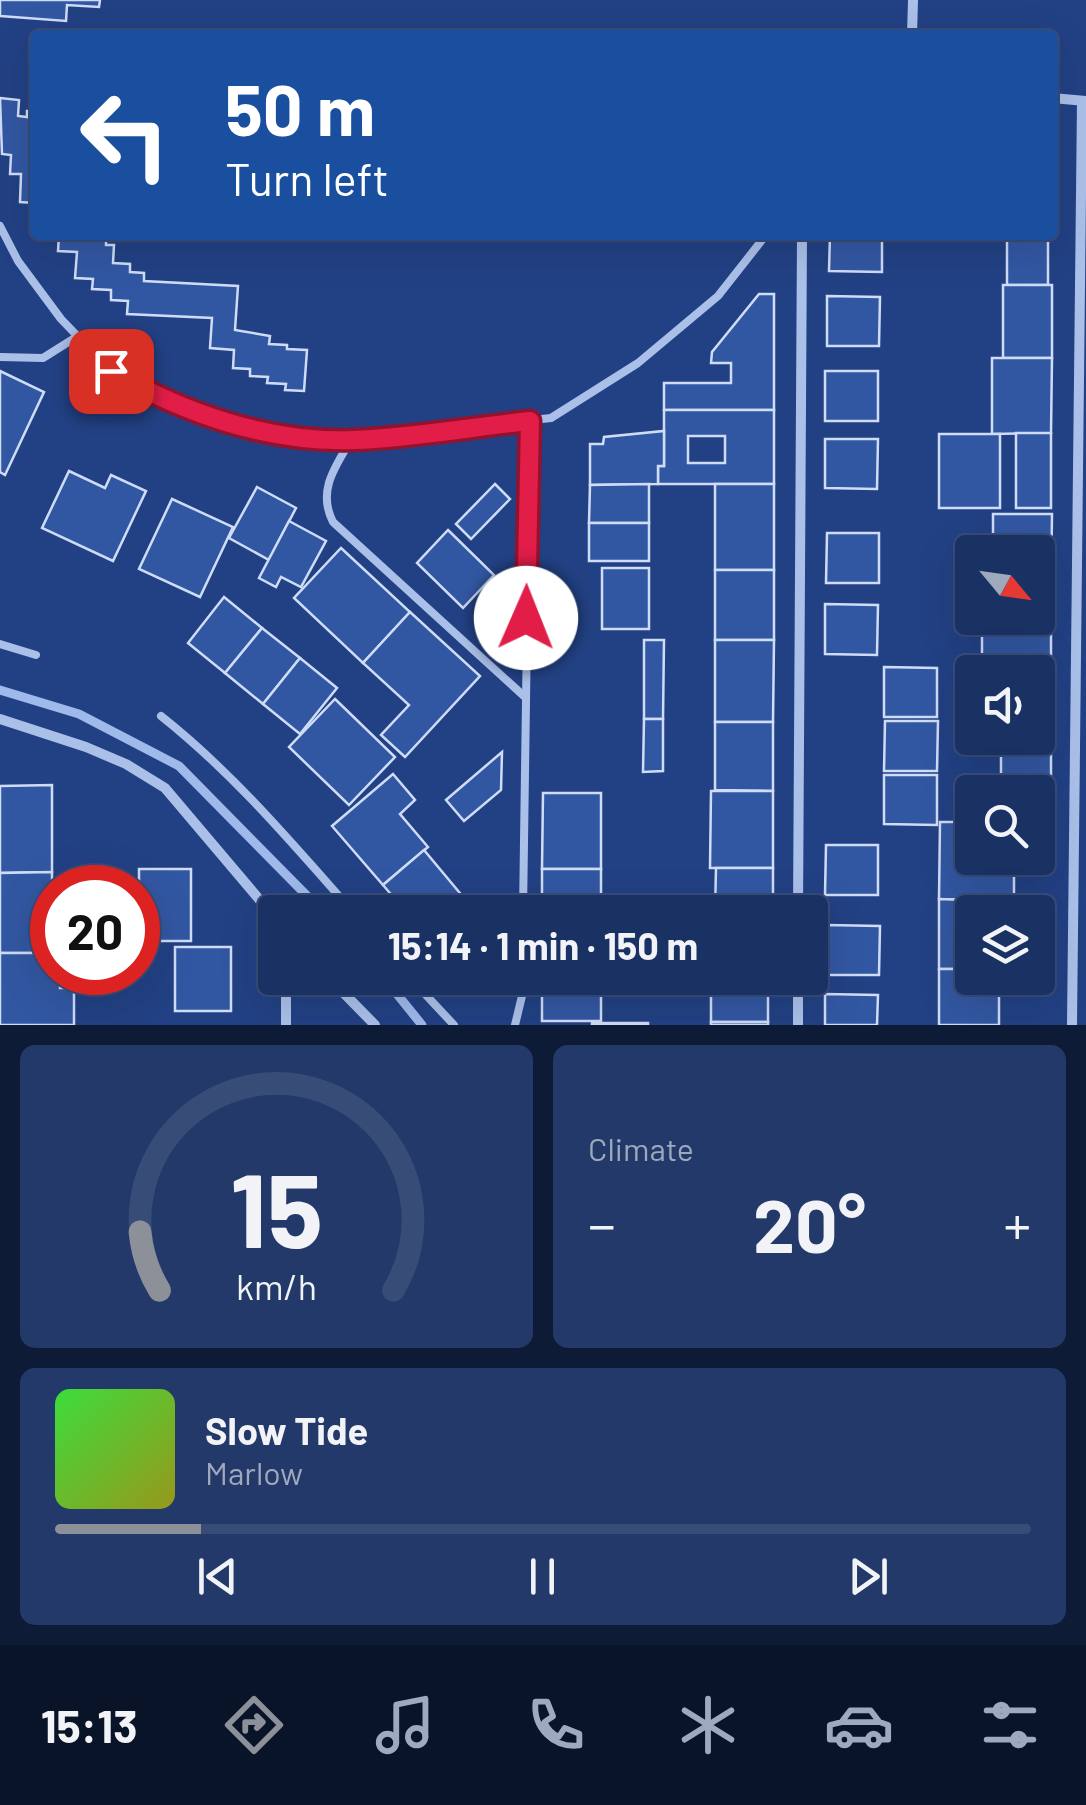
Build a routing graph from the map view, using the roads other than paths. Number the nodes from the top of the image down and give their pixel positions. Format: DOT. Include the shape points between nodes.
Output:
graph roads {
  1 [pos="914,0"];
  2 [pos="912,30"];
  3 [pos="1058,99"];
  4 [pos="1084,101"];
  5 [pos="0,226"];
  6 [pos="762,240"];
  7 [pos="802,240"];
  8 [pos="78,336"];
  9 [pos="0,357"];
  10 [pos="530,421"];
  11 [pos="351,440"];
  12 [pos="0,644"];
  13 [pos="36,655"];
  14 [pos="525,697"];
  15 [pos="161,716"];
  16 [pos="0,718"];
  17 [pos="338,895"];
  18 [pos="523,895"];
  19 [pos="798,895"];
  20 [pos="258,898"];
  21 [pos="286,995"];
  22 [pos="346,995"];
  23 [pos="426,995"];
  24 [pos="522,995"];
  25 [pos="798,995"];
  26 [pos="286,1025"];
  27 [pos="375,1025"];
  28 [pos="454,1025"];
  29 [pos="515,1025"];
  30 [pos="798,1025"];
  31 [pos="1072,1025"];
  1 -- 2 [label="street"];
  3 -- 4 [label="street"];
  4 -- 31 [label="street"];
  5 -- 8 [label="lane" via="18,261"];
  6 -- 10 [label="lane" via="718,296 638,363 551,418"];
  7 -- 19 [label="street"];
  8 -- 9 [label="lane" via="43,358"];
  8 -- 11 [label="lane" via="111,371 174,405 292,436"];
  10 -- 11 [label="lane"];
  10 -- 14 [label="lane"];
  11 -- 14 [label="lane" via="326,489 333,522"];
  12 -- 13 [label="lane"];
  14 -- 18 [label="lane"];
  15 -- 17 [label="lane" via="203,749"];
  16 -- 20 [label="street" via="86,747 165,788"];
  21 -- 26 [label="street"];
  22 -- 27 [label="street"];
  23 -- 28 [label="lane"];
  24 -- 29 [label="lane"];
  25 -- 30 [label="street"];
}
